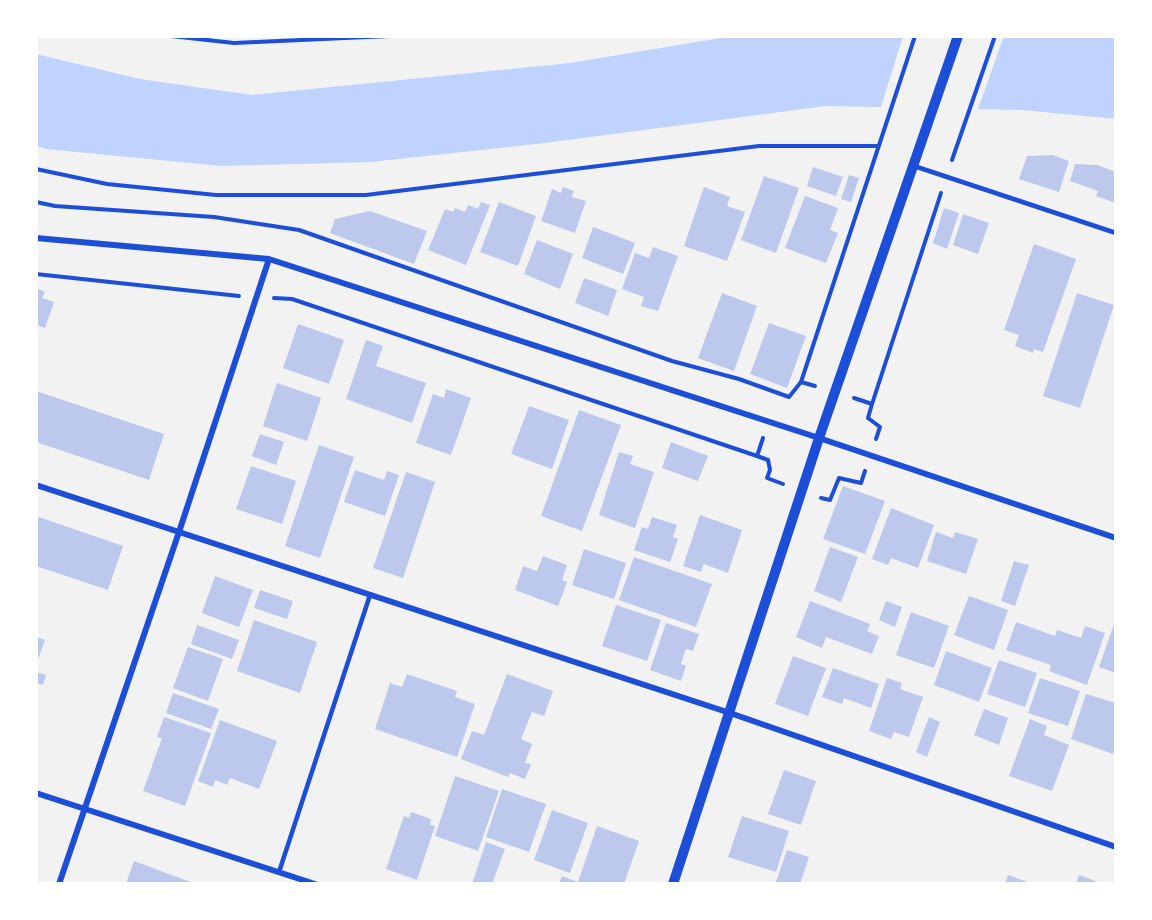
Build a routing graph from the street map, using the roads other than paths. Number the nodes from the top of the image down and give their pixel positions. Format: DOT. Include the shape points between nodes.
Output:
graph roads {
  1 [pos="957,36"];
  2 [pos="914,166"];
  3 [pos="1116,233"];
  4 [pos="36,238"];
  5 [pos="269,259"];
  6 [pos="819,438"];
  7 [pos="36,485"];
  8 [pos="179,532"];
  9 [pos="1116,538"];
  10 [pos="370,595"];
  11 [pos="730,713"];
  12 [pos="36,793"];
  13 [pos="84,809"];
  14 [pos="1116,847"];
  15 [pos="279,872"];
  16 [pos="59,884"];
  17 [pos="315,884"];
  18 [pos="672,884"];
  1 -- 2 [label="street"];
  2 -- 3 [label="lane"];
  2 -- 6 [label="street"];
  4 -- 5 [label="street"];
  5 -- 6 [label="street"];
  5 -- 8 [label="street"];
  6 -- 9 [label="street"];
  6 -- 11 [label="street"];
  7 -- 8 [label="street"];
  8 -- 10 [label="street"];
  8 -- 13 [label="street"];
  10 -- 11 [label="street"];
  10 -- 15 [label="lane"];
  11 -- 14 [label="street"];
  11 -- 18 [label="street"];
  12 -- 13 [label="street"];
  13 -- 15 [label="street"];
  13 -- 16 [label="street"];
  15 -- 17 [label="street"];
}
